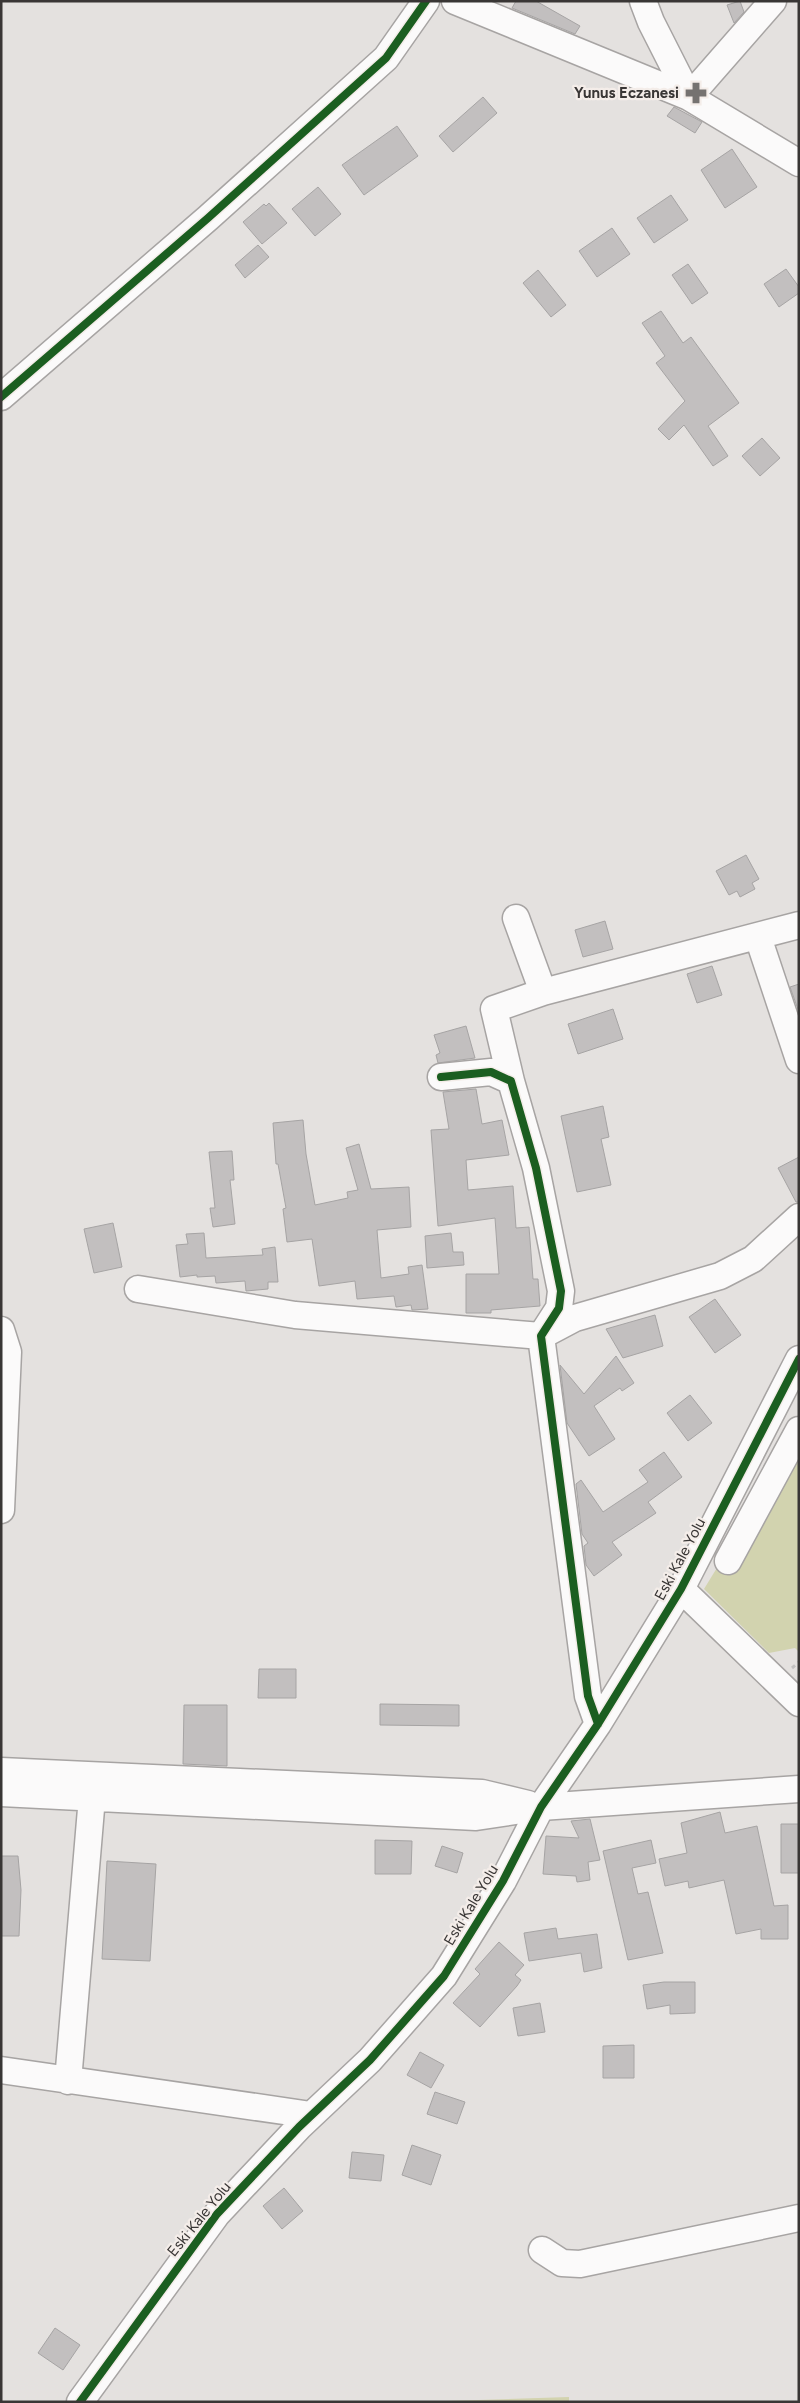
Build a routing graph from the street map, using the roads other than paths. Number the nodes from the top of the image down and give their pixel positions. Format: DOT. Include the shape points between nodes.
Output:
graph roads {
  1 [pos="426,1"];
  2 [pos="455,1"];
  3 [pos="643,1"];
  4 [pos="773,1"];
  5 [pos="689,97"];
  6 [pos="799,163"];
  7 [pos="1,397"];
  8 [pos="516,918"];
  9 [pos="799,925"];
  10 [pos="758,936"];
  11 [pos="543,992"];
  12 [pos="799,1060"];
  13 [pos="441,1077"];
  14 [pos="511,1081"];
  15 [pos="799,1217"];
  16 [pos="138,1289"];
  17 [pos="1,1330"];
  18 [pos="541,1336"];
  19 [pos="799,1359"];
  20 [pos="799,1430"];
  21 [pos="1,1510"];
  22 [pos="728,1561"];
  23 [pos="681,1589"];
  24 [pos="799,1703"];
  25 [pos="598,1724"];
  26 [pos="1,1771"];
  27 [pos="799,1789"];
  28 [pos="1,1793"];
  29 [pos="92,1797"];
  30 [pos="541,1807"];
  31 [pos="1,2070"];
  32 [pos="68,2081"];
  33 [pos="311,2115"];
  34 [pos="799,2218"];
  35 [pos="542,2250"];
  36 [pos="80,2402"];
  1 -- 7 [label="street" via="386,58"];
  2 -- 5 [label="street"];
  3 -- 5 [label="street"];
  4 -- 5 [label="street"];
  5 -- 6 [label="street"];
  8 -- 11 [label="street"];
  9 -- 10 [label="street"];
  10 -- 11 [label="street"];
  10 -- 12 [label="street"];
  11 -- 14 [label="street" via="494,1009"];
  13 -- 14 [label="street" via="491,1072"];
  14 -- 18 [label="street" via="536,1168 561,1291 559,1308"];
  15 -- 18 [label="street" via="753,1259 720,1276 575,1318"];
  16 -- 18 [label="street" via="295,1315"];
  17 -- 21 [label="street" via="8,1352"];
  18 -- 25 [label="street" via="588,1696"];
  19 -- 23 [label="street, Eski Kale Yolu"];
  20 -- 22 [label="street"];
  23 -- 24 [label="street"];
  23 -- 25 [label="street, Eski Kale Yolu"];
  25 -- 30 [label="street, Eski Kale Yolu"];
  26 -- 30 [label="street" via="482,1793"];
  27 -- 30 [label="street"];
  28 -- 29 [label="street"];
  29 -- 30 [label="street" via="476,1817"];
  29 -- 32 [label="street"];
  30 -- 33 [label="street, Eski Kale Yolu" via="503,1882 444,1976 370,2060"];
  31 -- 32 [label="street"];
  32 -- 33 [label="street"];
  33 -- 36 [label="street, Eski Kale Yolu" via="217,2214"];
  34 -- 35 [label="street" via="580,2264 562,2263"];
}
